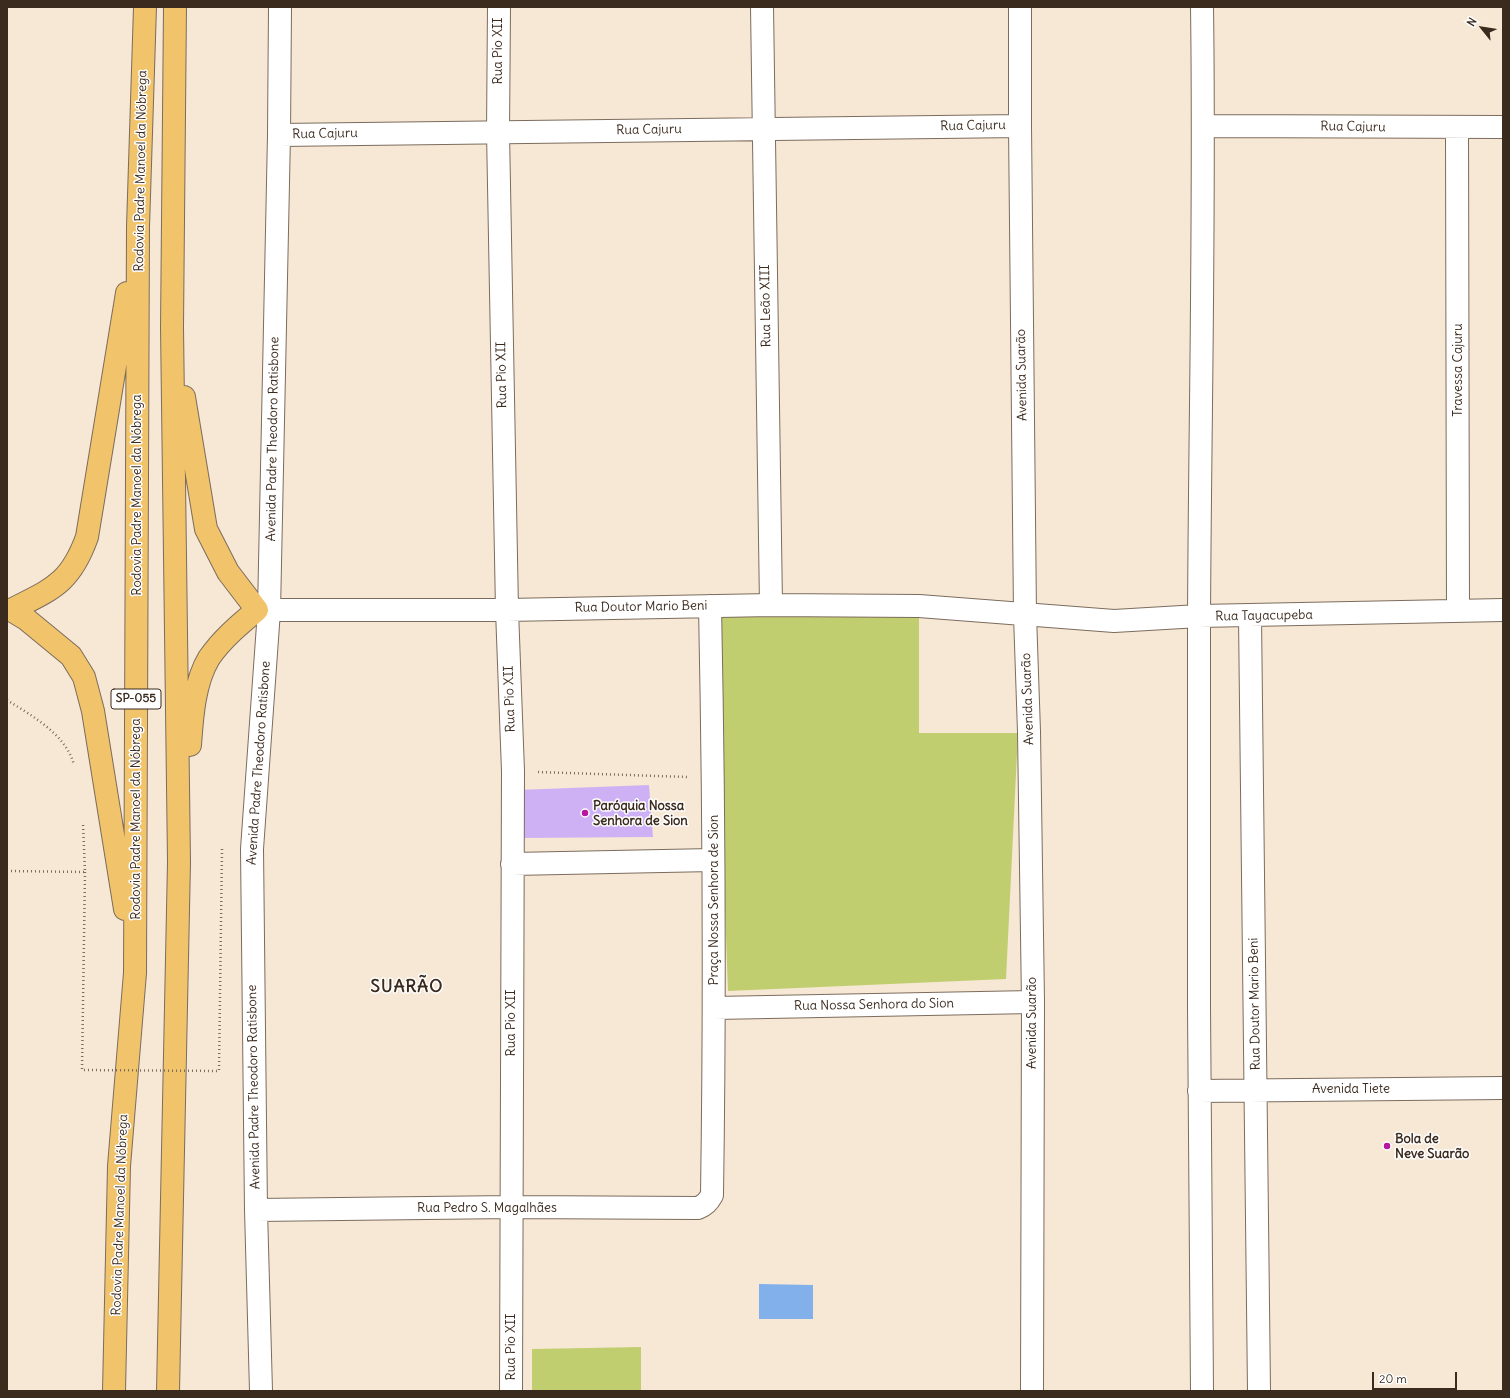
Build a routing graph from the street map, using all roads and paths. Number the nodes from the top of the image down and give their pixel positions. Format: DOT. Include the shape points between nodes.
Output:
graph roads {
  1 [pos="145,7"];
  2 [pos="176,7"];
  3 [pos="280,7"];
  4 [pos="499,7"];
  5 [pos="762,7"];
  6 [pos="1020,7"];
  7 [pos="1202,7"];
  8 [pos="1020,126"];
  9 [pos="1204,126"];
  10 [pos="1503,127"];
  11 [pos="1457,128"];
  12 [pos="762,129"];
  13 [pos="498,132"];
  14 [pos="279,135"];
  15 [pos="138,227"];
  16 [pos="172,327"];
  17 [pos="771,605"];
  18 [pos="710,606"];
  19 [pos="9,610"];
  20 [pos="263,610"];
  21 [pos="507,610"];
  22 [pos="1503,610"];
  23 [pos="1458,611"];
  24 [pos="1025,615"];
  25 [pos="1199,616"];
  26 [pos="1250,616"];
  27 [pos="7,700"];
  28 [pos="513,771"];
  29 [pos="76,773"];
  30 [pos="714,778"];
  31 [pos="83,821"];
  32 [pos="222,849"];
  33 [pos="713,860"];
  34 [pos="179,862"];
  35 [pos="512,864"];
  36 [pos="7,871"];
  37 [pos="85,872"];
  38 [pos="135,973"];
  39 [pos="1033,1002"];
  40 [pos="715,1008"];
  41 [pos="1503,1088"];
  42 [pos="1256,1090"];
  43 [pos="1199,1091"];
  44 [pos="712,1195"];
  45 [pos="511,1207"];
  46 [pos="256,1210"];
  47 [pos="114,1391"];
  48 [pos="168,1391"];
  49 [pos="261,1391"];
  50 [pos="511,1391"];
  51 [pos="1032,1391"];
  52 [pos="1202,1391"];
  53 [pos="1259,1391"];
  1 -- 15 [label="highway, Rodovia Padre Manoel da Nóbrega / SP-055"];
  2 -- 16 [label="highway, SP-055"];
  3 -- 14 [label="street, Avenida Padre Theodoro Ratisbone"];
  4 -- 13 [label="street, Rua Pio XII"];
  5 -- 12 [label="street, Rua Leão XIII"];
  6 -- 8 [label="street, Avenida Suarão"];
  7 -- 9 [label="street"];
  8 -- 12 [label="street, Rua Cajuru"];
  8 -- 24 [label="street, Avenida Suarão"];
  9 -- 11 [label="street, Rua Cajuru"];
  9 -- 25 [label="street"];
  10 -- 11 [label="street, Rua Cajuru"];
  11 -- 23 [label="street, Travessa Cajuru"];
  12 -- 13 [label="street, Rua Cajuru"];
  12 -- 17 [label="street, Rua Leão XIII"];
  13 -- 14 [label="street, Rua Cajuru"];
  13 -- 21 [label="street, Rua Pio XII"];
  14 -- 20 [label="street, Avenida Padre Theodoro Ratisbone"];
  15 -- 19 [label="highway" via="87,537 82,552 65,577 41,596"];
  15 -- 38 [label="highway, Rodovia Padre Manoel da Nóbrega / SP-055"];
  16 -- 20 [label="highway" via="206,529 228,572"];
  16 -- 34 [label="highway, SP-055"];
  17 -- 18 [label="street, Rua Doutor Mario Beni"];
  17 -- 24 [label="street, Rua Doutor Mario Beni" via="919,606"];
  18 -- 21 [label="street, Rua Doutor Mario Beni"];
  18 -- 30 [label="street, Praça Nossa Senhora de Sion"];
  19 -- 38 [label="highway" via="26,619 71,656 84,677 92,711"];
  20 -- 21 [label="street, Rua Doutor Mario Beni"];
  20 -- 34 [label="highway" via="222,641 209,659 200,681 193,709"];
  20 -- 46 [label="street, Avenida Padre Theodoro Ratisbone" via="252,849"];
  21 -- 28 [label="street, Rua Pio XII"];
  22 -- 23 [label="street, Rua Tayacupeba"];
  23 -- 26 [label="street, Rua Tayacupeba"];
  24 -- 25 [label="street, Rua Tayacupeba" via="1114,621"];
  24 -- 39 [label="street, Avenida Suarão"];
  25 -- 26 [label="street, Rua Tayacupeba"];
  25 -- 43 [label="street"];
  26 -- 42 [label="street, Rua Doutor Mario Beni"];
  27 -- 29 [label="path" via="51,729 72,758"];
  28 -- 30 [label="path"];
  28 -- 35 [label="street, Rua Pio XII"];
  30 -- 33 [label="street, Praça Nossa Senhora de Sion"];
  31 -- 37 [label="path"];
  32 -- 37 [label="path, bridge" via="219,1071 82,1070"];
  33 -- 35 [label="street"];
  33 -- 40 [label="street, Praça Nossa Senhora de Sion"];
  34 -- 48 [label="highway, SP-055"];
  35 -- 45 [label="street, Rua Pio XII"];
  36 -- 37 [label="path"];
  38 -- 47 [label="highway, Rodovia Padre Manoel da Nóbrega / SP-055" via="119,1166"];
  39 -- 40 [label="street, Rua Nossa Senhora do Sion"];
  39 -- 51 [label="street, Avenida Suarão"];
  40 -- 44 [label="street, Praça Nossa Senhora de Sion"];
  41 -- 42 [label="street, Avenida Tiete"];
  42 -- 43 [label="street, Avenida Tiete"];
  42 -- 53 [label="street, Rua Doutor Mario Beni"];
  43 -- 52 [label="street"];
  44 -- 45 [label="street, Rua Pedro S. Magalhães" via="704,1206 698,1208"];
  45 -- 46 [label="street, Rua Pedro S. Magalhães"];
  45 -- 50 [label="street, Rua Pio XII"];
  46 -- 49 [label="street, Avenida Padre Theodoro Ratisbone"];
}
